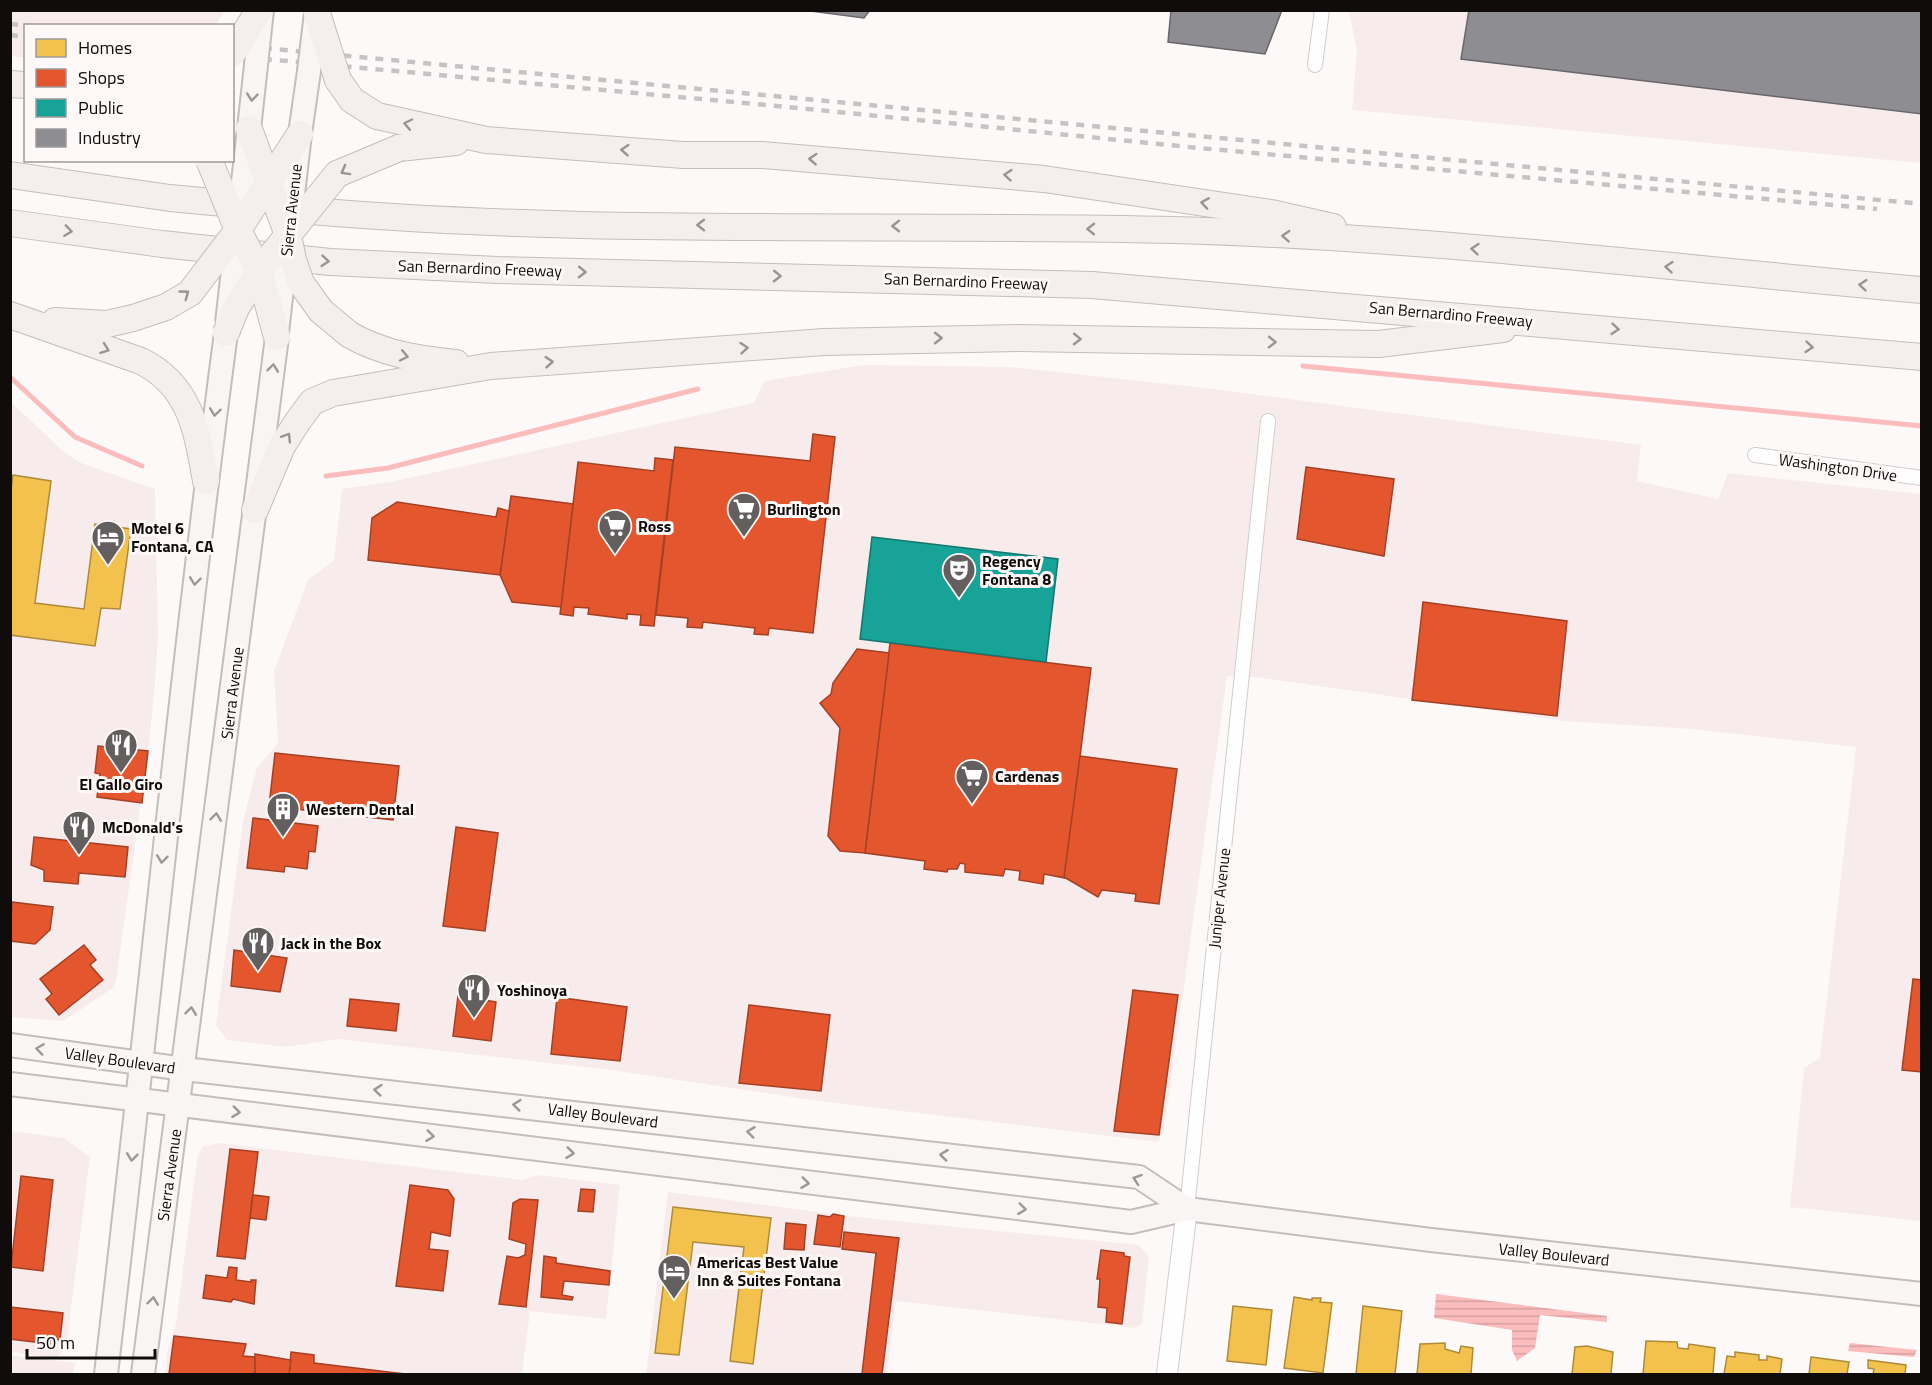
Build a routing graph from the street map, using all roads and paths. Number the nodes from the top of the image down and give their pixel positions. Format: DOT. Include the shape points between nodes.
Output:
graph roads {
  1 [pos="260,10"];
  2 [pos="316,10"];
  3 [pos="1322,10"];
  4 [pos="234,51"];
  5 [pos="1315,65"];
  6 [pos="249,129"];
  7 [pos="300,134"];
  8 [pos="486,140"];
  9 [pos="210,162"];
  10 [pos="10,175"];
  11 [pos="268,184"];
  12 [pos="10,223"];
  13 [pos="238,230"];
  14 [pos="288,235"];
  15 [pos="1407,243"];
  16 [pos="259,271"];
  17 [pos="1922,290"];
  18 [pos="10,315"];
  19 [pos="1557,323"];
  20 [pos="226,333"];
  21 [pos="277,337"];
  22 [pos="1922,357"];
  23 [pos="491,366"];
  24 [pos="1268,421"];
  25 [pos="1755,455"];
  26 [pos="1922,478"];
  27 [pos="206,481"];
  28 [pos="255,510"];
  29 [pos="10,1046"];
  30 [pos="140,1063"];
  31 [pos="183,1069"];
  32 [pos="10,1084"];
  33 [pos="138,1099"];
  34 [pos="178,1105"];
  35 [pos="1187,1209"];
  36 [pos="1922,1294"];
  37 [pos="105,1374"];
  38 [pos="143,1374"];
  39 [pos="1167,1374"];
  1 -- 4 [label="highway, bridge"];
  1 -- 6 [label="main road, one-way, bridge"];
  2 -- 7 [label="main road, Sierra Avenue, bridge"];
  8 -- 2 [label="highway, one-way, bridge" via="377,116 352,100 338,80"];
  3 -- 5 [label="street"];
  6 -- 11 [label="highway, bridge"];
  6 -- 13 [label="main road, bridge"];
  7 -- 11 [label="highway, bridge"];
  7 -- 14 [label="main road, Sierra Avenue, bridge"];
  8 -- 14 [label="highway, one-way, bridge" via="399,148 337,174"];
  15 -- 8 [label="highway, one-way" via="1271,213 1044,179 774,156 683,155"];
  9 -- 13 [label="highway, bridge"];
  15 -- 10 [label="highway, one-way" via="1180,231 550,225 361,216 170,198"];
  11 -- 13 [label="highway, bridge"];
  11 -- 14 [label="highway, bridge"];
  12 -- 19 [label="highway, San Bernardino Freeway, one-way" via="330,262 1092,285"];
  13 -- 16 [label="highway, bridge"];
  18 -- 13 [label="highway, one-way, bridge" via="106,324 166,307 190,293"];
  13 -- 20 [label="main road, bridge"];
  14 -- 16 [label="highway, bridge"];
  14 -- 21 [label="main road, Sierra Avenue, bridge"];
  14 -- 23 [label="highway, one-way, bridge" via="301,283 321,311 350,335 405,357"];
  17 -- 15 [label="highway, one-way"];
  16 -- 20 [label="highway, bridge"];
  16 -- 21 [label="highway, bridge"];
  18 -- 27 [label="highway, one-way" via="160,371 179,392 195,421"];
  19 -- 22 [label="highway, San Bernardino Freeway, one-way"];
  23 -- 19 [label="highway, one-way" via="922,338 1379,344"];
  20 -- 27 [label="main road, one-way"];
  28 -- 21 [label="main road, Sierra Avenue, one-way"];
  28 -- 23 [label="highway, one-way" via="282,446 312,402 333,393"];
  24 -- 35 [label="street, Juniper Avenue"];
  25 -- 26 [label="street, Washington Drive"];
  27 -- 30 [label="main road, one-way"];
  31 -- 28 [label="main road, Sierra Avenue, one-way"];
  30 -- 29 [label="main road, Valley Boulevard, one-way"];
  30 -- 31 [label="main road, Valley Boulevard"];
  30 -- 33 [label="main road"];
  31 -- 34 [label="main road, Sierra Avenue"];
  35 -- 31 [label="main road, Valley Boulevard, one-way" via="1139,1177"];
  32 -- 33 [label="main road, Valley Boulevard"];
  33 -- 34 [label="main road, Valley Boulevard"];
  33 -- 37 [label="main road, one-way"];
  34 -- 35 [label="main road, Valley Boulevard, one-way" via="1131,1222"];
  38 -- 34 [label="main road, Sierra Avenue, one-way"];
  35 -- 36 [label="main road, Valley Boulevard"];
  35 -- 39 [label="street, Juniper Avenue"];
}
